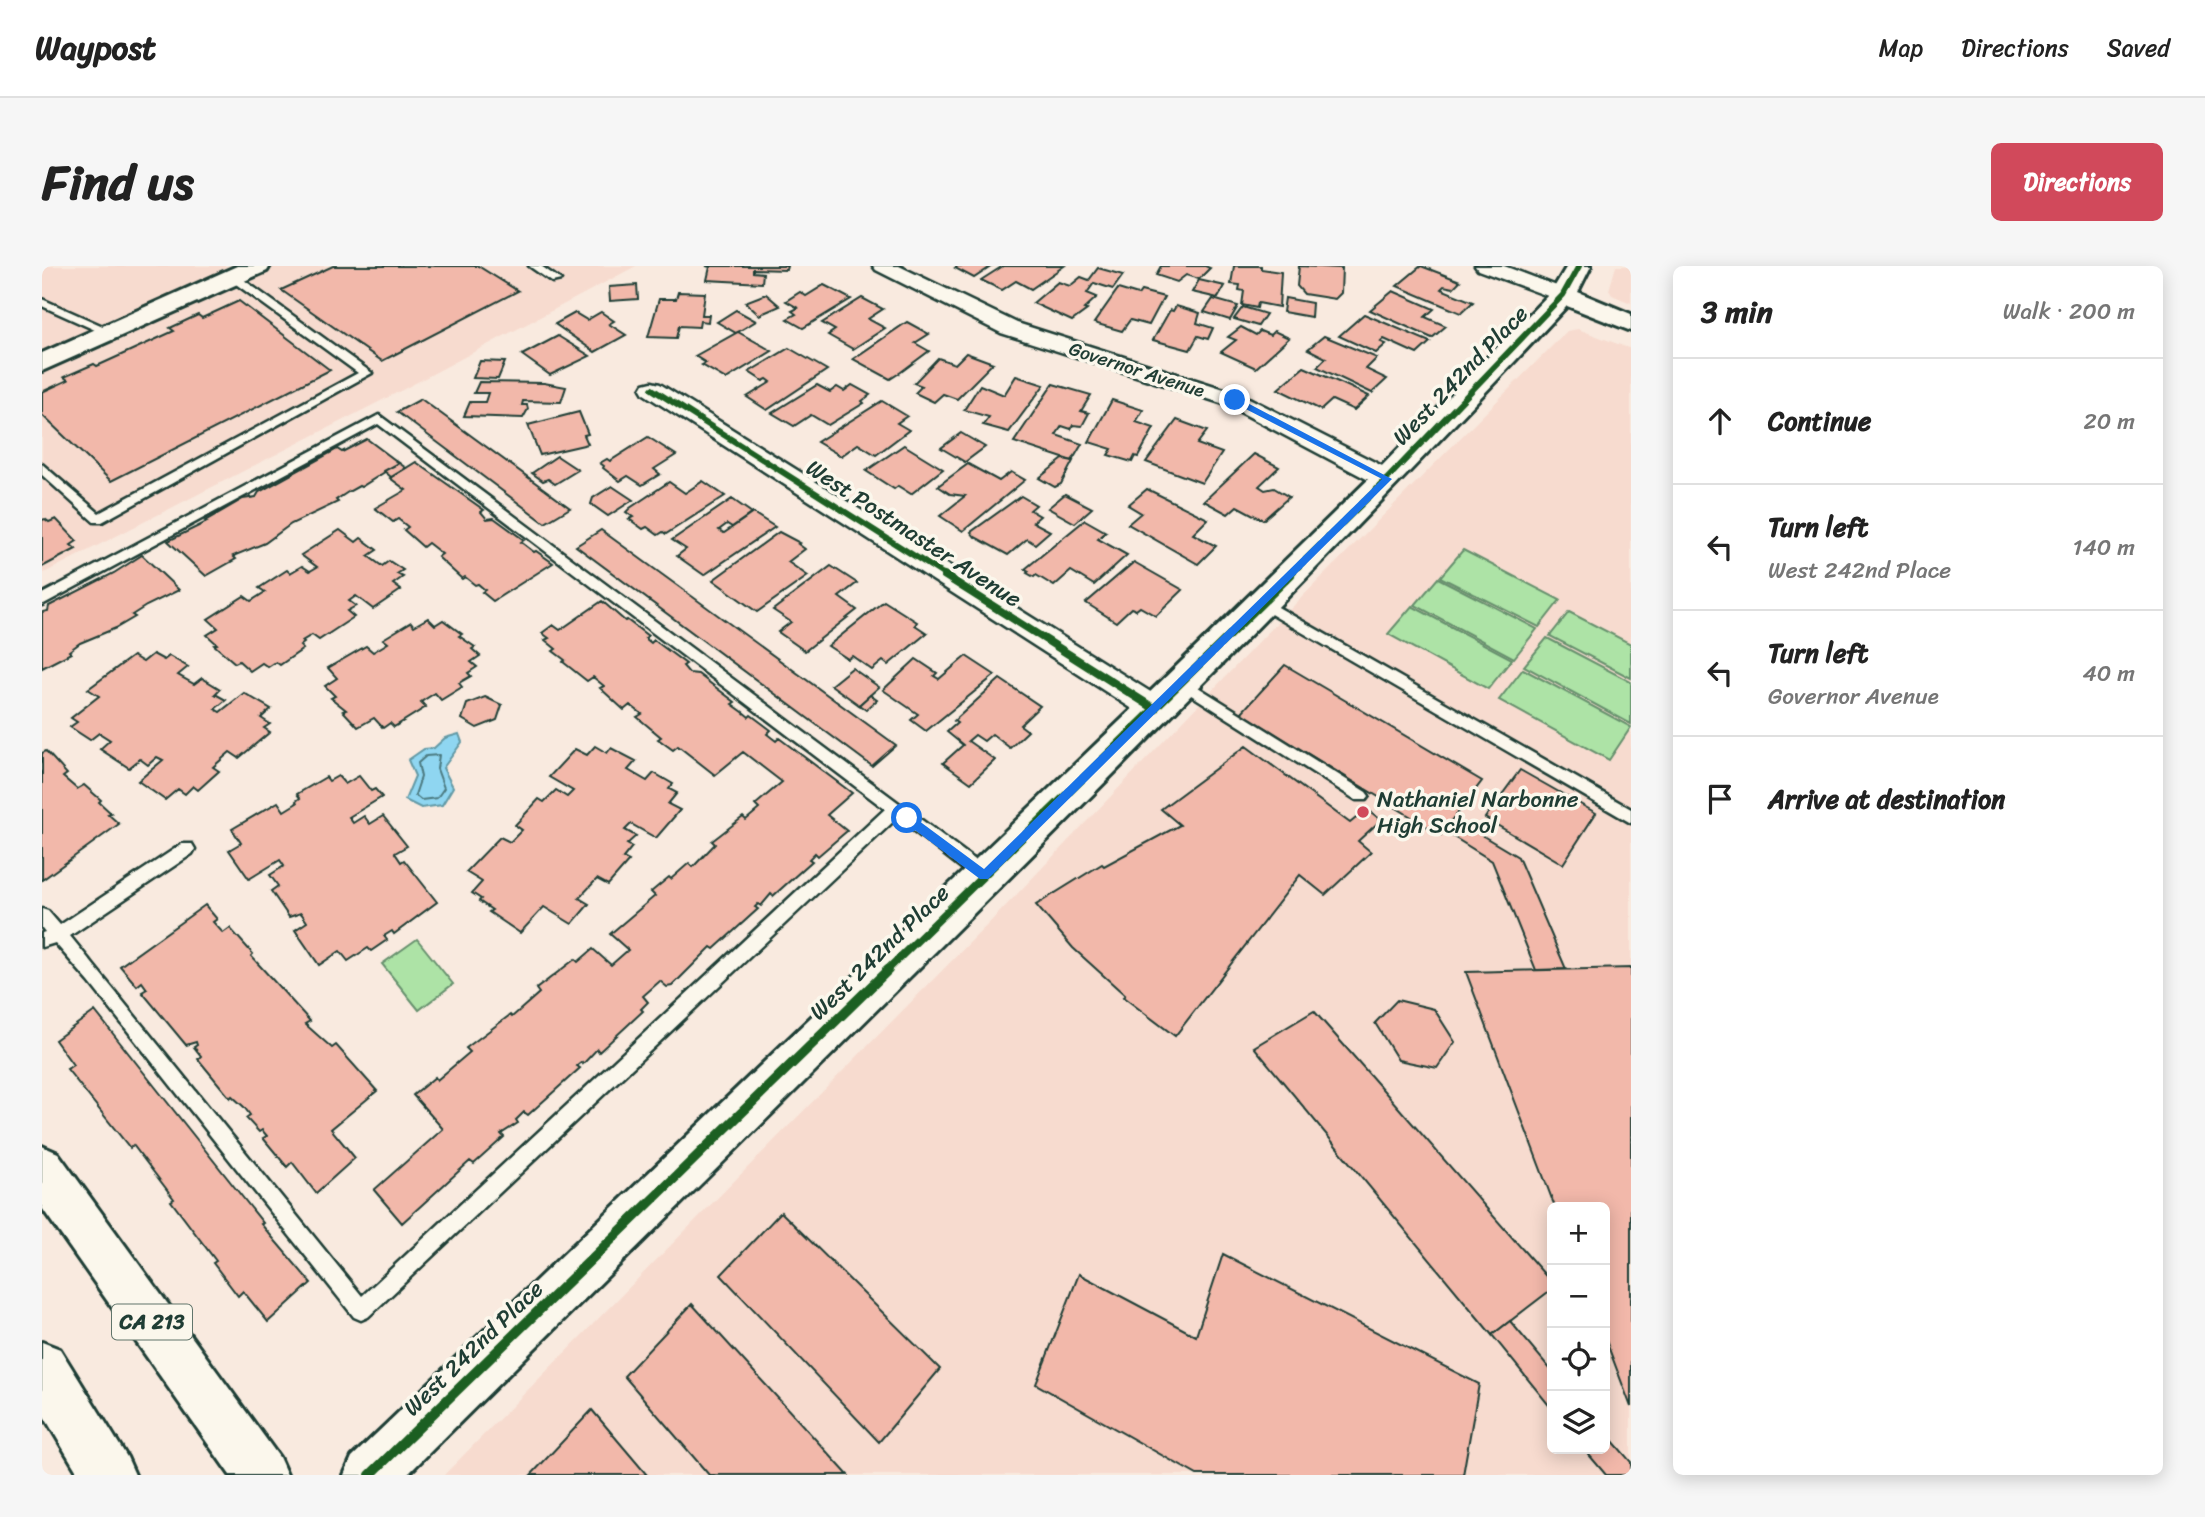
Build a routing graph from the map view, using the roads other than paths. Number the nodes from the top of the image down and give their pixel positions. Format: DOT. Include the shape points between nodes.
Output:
graph roads {
  1 [pos="258,266"];
  2 [pos="534,266"];
  3 [pos="883,266"];
  4 [pos="1485,266"];
  5 [pos="233,277"];
  6 [pos="556,280"];
  7 [pos="1571,281"];
  8 [pos="42,302"];
  9 [pos="1631,323"];
  10 [pos="110,333"];
  11 [pos="42,363"];
  12 [pos="652,389"];
  13 [pos="42,468"];
  14 [pos="1387,479"];
  15 [pos="42,600"];
  16 [pos="1262,603"];
  17 [pos="1182,682"];
  18 [pos="1155,709"];
  19 [pos="1361,796"];
  20 [pos="895,809"];
  21 [pos="1631,817"];
  22 [pos="187,849"];
  23 [pos="984,876"];
  24 [pos="42,916"];
  25 [pos="60,934"];
  26 [pos="42,940"];
  27 [pos="42,955"];
  28 [pos="42,1169"];
  29 [pos="42,1367"];
  30 [pos="109,1475"];
  31 [pos="261,1475"];
  32 [pos="370,1475"];
  1 -- 5 [label="street"];
  2 -- 6 [label="lane"];
  3 -- 14 [label="street, Governor Avenue" via="1009,327 1235,400"];
  4 -- 7 [label="street"];
  5 -- 10 [label="street"];
  5 -- 13 [label="lane" via="366,373 98,519"];
  7 -- 9 [label="street"];
  7 -- 14 [label="street, West 242nd Place"];
  8 -- 10 [label="lane"];
  10 -- 11 [label="street"];
  12 -- 18 [label="street, West Postmaster Avenue"];
  14 -- 16 [label="street, West 242nd Place"];
  15 -- 20 [label="lane" via="379,419"];
  16 -- 17 [label="street, West 242nd Place"];
  16 -- 21 [label="lane"];
  17 -- 18 [label="street, West 242nd Place"];
  17 -- 19 [label="lane"];
  18 -- 23 [label="street, West 242nd Place"];
  20 -- 23 [label="lane"];
  20 -- 25 [label="lane" via="361,1310"];
  22 -- 25 [label="lane"];
  23 -- 32 [label="street, West 242nd Place"];
  24 -- 25 [label="lane"];
  25 -- 26 [label="lane"];
  25 -- 27 [label="lane"];
  28 -- 31 [label="street, CA 213"];
  29 -- 30 [label="street"];
}
